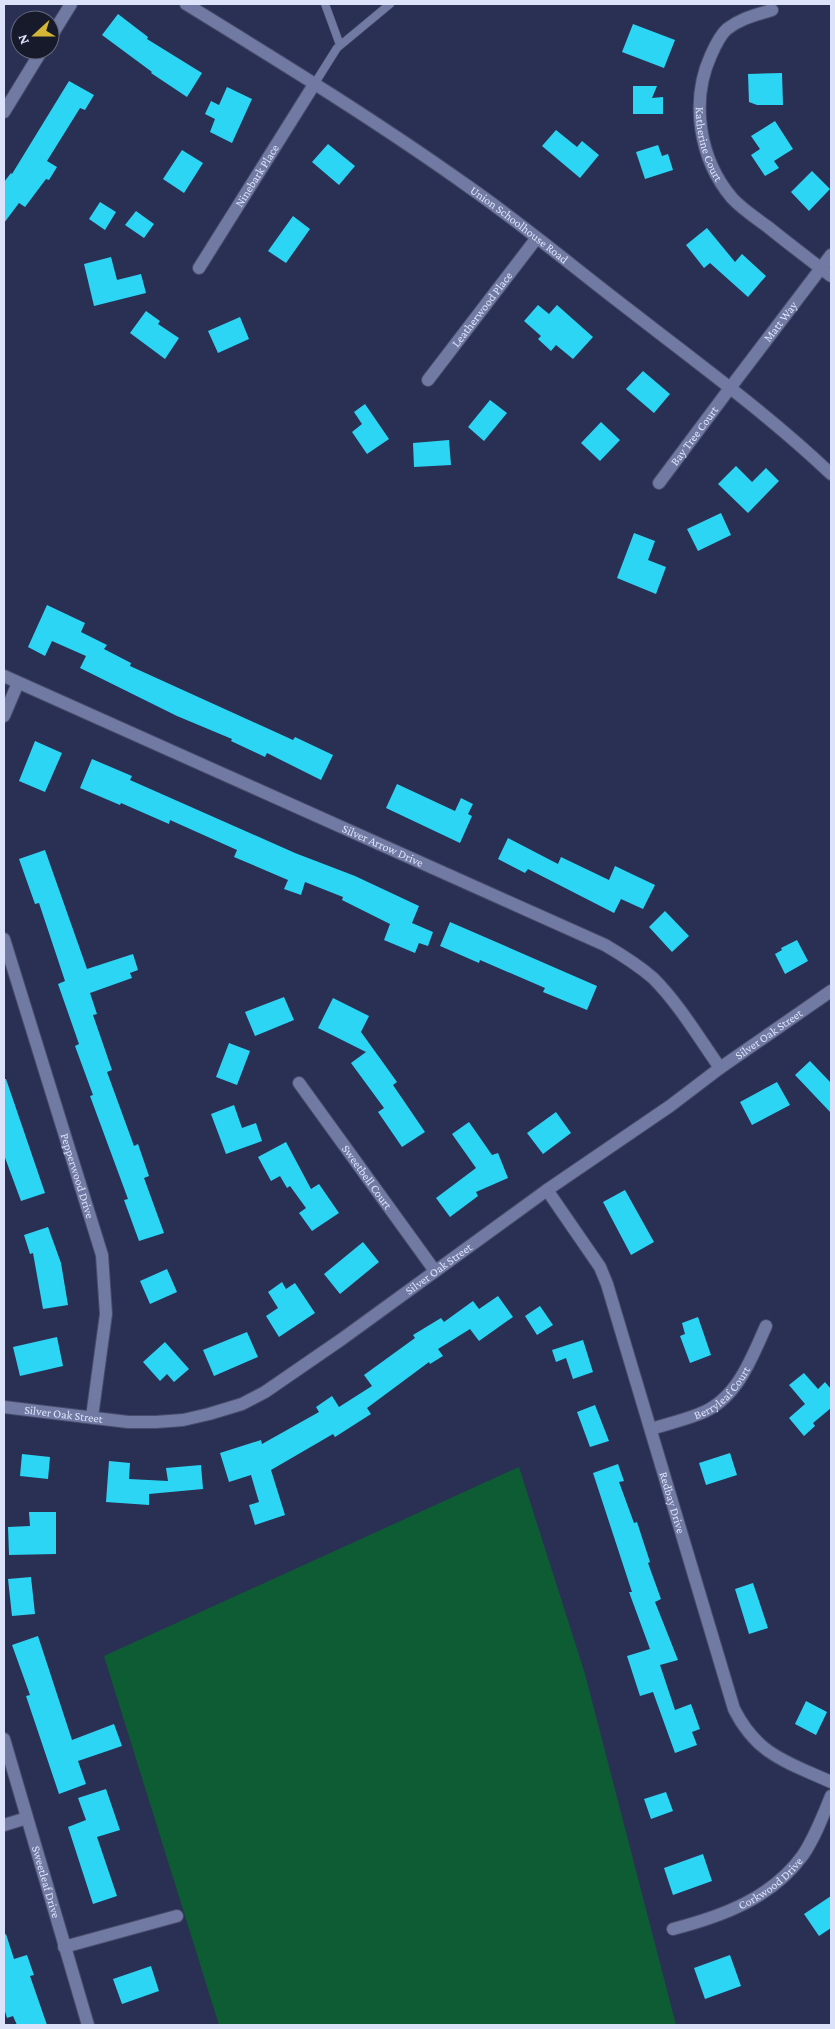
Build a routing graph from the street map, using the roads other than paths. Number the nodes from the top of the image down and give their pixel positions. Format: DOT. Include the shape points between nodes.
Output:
graph roads {
  1 [pos="71,4"];
  2 [pos="186,4"];
  3 [pos="325,4"];
  4 [pos="390,4"];
  5 [pos="772,10"];
  6 [pos="60,22"];
  7 [pos="340,45"];
  8 [pos="36,60"];
  9 [pos="315,83"];
  10 [pos="4,112"];
  11 [pos="536,239"];
  12 [pos="831,255"];
  13 [pos="199,268"];
  14 [pos="826,272"];
  15 [pos="428,380"];
  16 [pos="730,388"];
  17 [pos="831,474"];
  18 [pos="660,484"];
  19 [pos="4,676"];
  20 [pos="18,683"];
  21 [pos="4,716"];
  22 [pos="4,939"];
  23 [pos="831,991"];
  24 [pos="720,1068"];
  25 [pos="299,1083"];
  26 [pos="547,1190"];
  27 [pos="435,1271"];
  28 [pos="766,1326"];
  29 [pos="4,1407"];
  30 [pos="92,1417"];
  31 [pos="651,1429"];
  32 [pos="4,1739"];
  33 [pos="831,1782"];
  34 [pos="831,1796"];
  35 [pos="27,1818"];
  36 [pos="4,1825"];
  37 [pos="177,1916"];
  38 [pos="673,1929"];
  39 [pos="64,1947"];
  40 [pos="88,2025"];
  1 -- 6 [label="street"];
  2 -- 9 [label="street, Union Schoolhouse Road"];
  3 -- 7 [label="lane"];
  4 -- 7 [label="lane"];
  5 -- 14 [label="street, Katherine Court" via="746,17 726,30 706,67 699,117 715,172 733,198"];
  7 -- 9 [label="lane"];
  8 -- 10 [label="street"];
  9 -- 11 [label="street, Union Schoolhouse Road" via="457,178"];
  9 -- 13 [label="street, Ninebark Place"];
  11 -- 15 [label="street, Leatherwood Place"];
  11 -- 16 [label="street, Union Schoolhouse Road"];
  12 -- 14 [label="street, Matt Way"];
  14 -- 16 [label="street, Matt Way"];
  16 -- 17 [label="street, Union Schoolhouse Road" via="786,432"];
  16 -- 18 [label="street, Bay Tree Court"];
  19 -- 20 [label="street, Silver Arrow Drive"];
  20 -- 21 [label="street"];
  20 -- 24 [label="street, Silver Arrow Drive" via="605,945 653,979"];
  22 -- 30 [label="street, Pepperwood Drive" via="102,1256 106,1314"];
  23 -- 24 [label="street, Silver Oak Street"];
  24 -- 26 [label="street, Silver Oak Street"];
  25 -- 27 [label="street, Sweetbell Court"];
  26 -- 27 [label="street, Silver Oak Street"];
  26 -- 31 [label="street, Redbay Drive" via="600,1267"];
  27 -- 30 [label="street, Silver Oak Street" via="286,1379 242,1404 183,1420 156,1422"];
  28 -- 31 [label="street, Berryleaf Court" via="745,1373 717,1404 701,1414"];
  29 -- 30 [label="street, Silver Oak Street"];
  31 -- 33 [label="street, Redbay Drive" via="734,1709 742,1725 752,1739 781,1760"];
  32 -- 35 [label="street, Sweetleaf Drive"];
  34 -- 38 [label="street, Corkwood Drive" via="815,1834 788,1873 752,1900 727,1913"];
  35 -- 36 [label="street"];
  35 -- 39 [label="street, Sweetleaf Drive"];
  37 -- 39 [label="street"];
  39 -- 40 [label="street, Sweetleaf Drive"];
}
